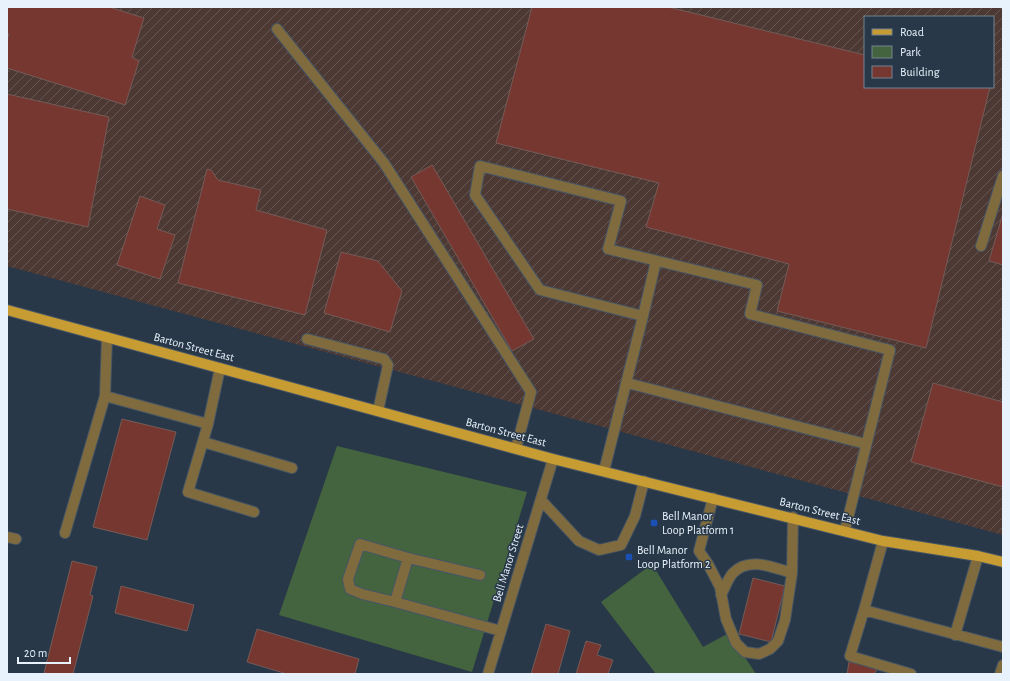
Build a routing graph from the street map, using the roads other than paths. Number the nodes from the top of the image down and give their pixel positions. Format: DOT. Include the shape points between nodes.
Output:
graph roads {
  1 [pos="277,29"];
  2 [pos="1003,176"];
  3 [pos="981,246"];
  4 [pos="656,261"];
  5 [pos="7,310"];
  6 [pos="643,316"];
  7 [pos="108,337"];
  8 [pos="307,339"];
  9 [pos="220,368"];
  10 [pos="626,383"];
  11 [pos="105,396"];
  12 [pos="378,411"];
  13 [pos="208,424"];
  14 [pos="203,442"];
  15 [pos="866,444"];
  16 [pos="516,448"];
  17 [pos="553,459"];
  18 [pos="292,468"];
  19 [pos="604,471"];
  20 [pos="644,481"];
  21 [pos="713,498"];
  22 [pos="540,500"];
  23 [pos="254,512"];
  24 [pos="792,517"];
  25 [pos="845,530"];
  26 [pos="65,533"];
  27 [pos="883,540"];
  28 [pos="978,556"];
  29 [pos="408,558"];
  30 [pos="1003,562"];
  31 [pos="792,573"];
  32 [pos="480,575"];
  33 [pos="721,595"];
  34 [pos="395,602"];
  35 [pos="864,610"];
  36 [pos="501,631"];
  37 [pos="955,635"];
  38 [pos="1003,647"];
  39 [pos="1003,664"];
  40 [pos="488,674"];
  41 [pos="911,674"];
  42 [pos="1000,674"];
  1 -- 16 [label="street" via="384,163 531,392"];
  2 -- 3 [label="street"];
  4 -- 6 [label="street"];
  4 -- 6 [label="street" via="608,249 621,200 480,166 474,195 540,290"];
  4 -- 15 [label="street" via="757,285 750,314 890,350"];
  5 -- 7 [label="main road, Barton Street East"];
  6 -- 10 [label="street"];
  7 -- 9 [label="main road, Barton Street East"];
  7 -- 11 [label="street"];
  8 -- 12 [label="street" via="384,359 388,366"];
  9 -- 12 [label="main road, Barton Street East"];
  9 -- 13 [label="street"];
  10 -- 15 [label="street"];
  10 -- 19 [label="street"];
  11 -- 13 [label="street"];
  11 -- 26 [label="street"];
  12 -- 16 [label="main road, Barton Street East"];
  13 -- 14 [label="street"];
  14 -- 18 [label="street"];
  14 -- 23 [label="street" via="188,492"];
  15 -- 25 [label="street"];
  16 -- 17 [label="main road, Barton Street East"];
  17 -- 19 [label="main road, Barton Street East"];
  17 -- 22 [label="street, Bell Manor Street"];
  19 -- 20 [label="main road, Barton Street East"];
  20 -- 21 [label="main road, Barton Street East"];
  20 -- 22 [label="street" via="635,516 621,545 599,550 579,541"];
  21 -- 24 [label="main road, Barton Street East"];
  21 -- 33 [label="street" via="699,551 720,587"];
  22 -- 36 [label="street, Bell Manor Street"];
  24 -- 25 [label="main road, Barton Street East"];
  24 -- 31 [label="street"];
  25 -- 27 [label="main road, Barton Street East"];
  27 -- 28 [label="main road, Barton Street East"];
  27 -- 35 [label="street"];
  28 -- 30 [label="main road, Barton Street East"];
  28 -- 37 [label="street"];
  29 -- 32 [label="street"];
  29 -- 34 [label="street"];
  29 -- 34 [label="street" via="360,544 348,579 350,589"];
  31 -- 33 [label="street" via="758,564 746,565 733,573"];
  31 -- 33 [label="street" via="785,620 778,641 770,649 759,654 745,652 736,643 726,619"];
  34 -- 36 [label="street"];
  35 -- 37 [label="street"];
  35 -- 41 [label="street" via="850,656"];
  36 -- 40 [label="street, Bell Manor Street"];
  37 -- 38 [label="street"];
  39 -- 42 [label="street"];
}
